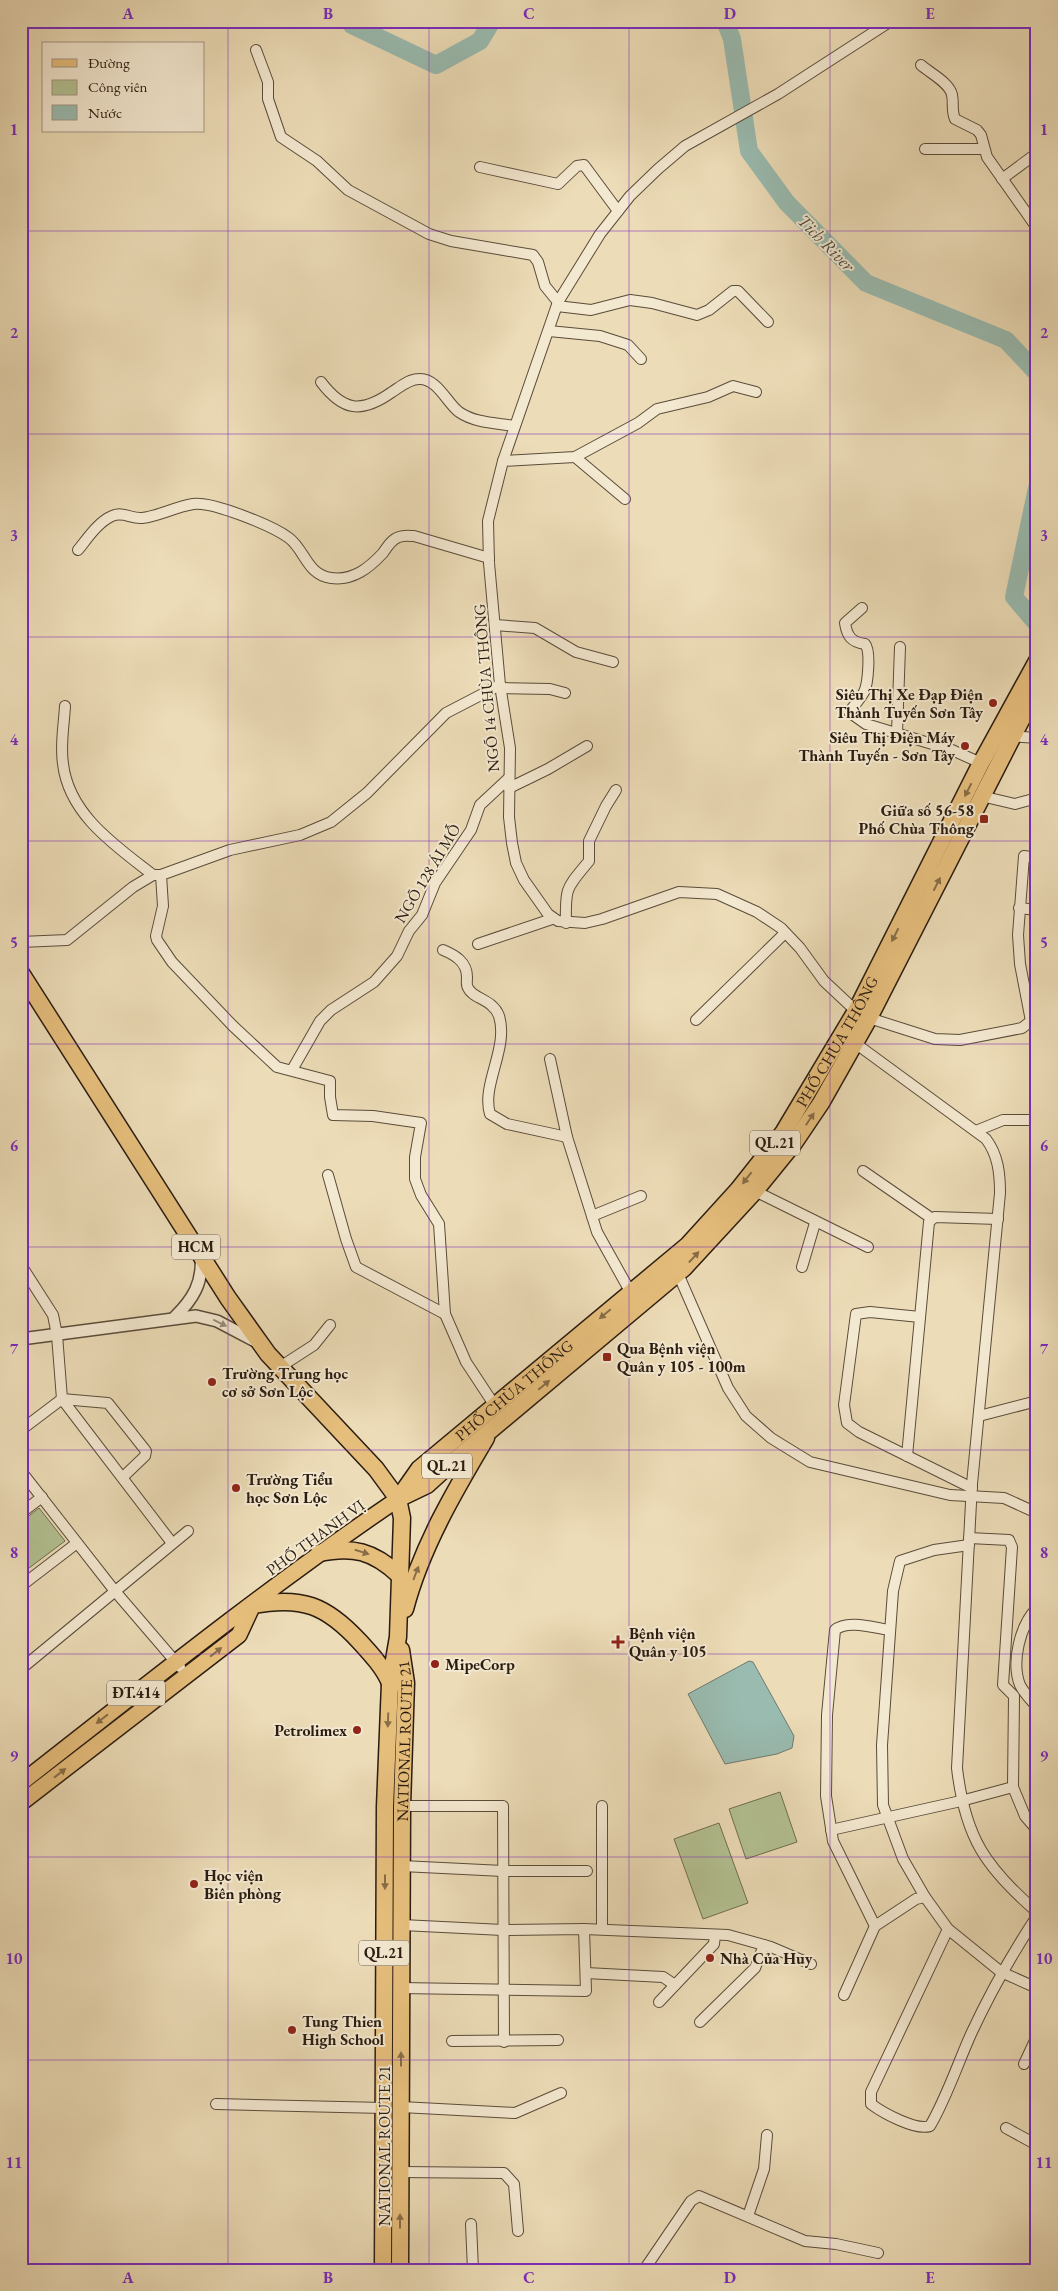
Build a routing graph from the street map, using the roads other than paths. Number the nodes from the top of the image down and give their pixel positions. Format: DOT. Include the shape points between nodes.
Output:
graph roads {
  1 [pos="891,21"];
  2 [pos="256,50"];
  3 [pos="921,65"];
  4 [pos="984,149"];
  5 [pos="925,150"];
  6 [pos="1037,153"];
  7 [pos="480,167"];
  8 [pos="1002,179"];
  9 [pos="618,211"];
  10 [pos="1037,228"];
  11 [pos="557,304"];
  12 [pos="768,322"];
  13 [pos="549,331"];
  14 [pos="641,360"];
  15 [pos="321,382"];
  16 [pos="756,392"];
  17 [pos="514,426"];
  18 [pos="575,457"];
  19 [pos="503,461"];
  20 [pos="625,499"];
  21 [pos="78,550"];
  22 [pos="489,558"];
  23 [pos="862,608"];
  24 [pos="495,625"];
  25 [pos="900,647"];
  26 [pos="1037,661"];
  27 [pos="613,662"];
  28 [pos="500,686"];
  29 [pos="1032,689"];
  30 [pos="565,693"];
  31 [pos="65,706"];
  32 [pos="897,733"];
  33 [pos="1005,735"];
  34 [pos="1037,738"];
  35 [pos="587,746"];
  36 [pos="981,762"];
  37 [pos="509,783"];
  38 [pos="616,790"];
  39 [pos="981,796"];
  40 [pos="1037,798"];
  41 [pos="1037,858"];
  42 [pos="157,875"];
  43 [pos="1019,908"];
  44 [pos="1037,910"];
  45 [pos="552,919"];
  46 [pos="566,923"];
  47 [pos="785,933"];
  48 [pos="21,942"];
  49 [pos="478,944"];
  50 [pos="443,950"];
  51 [pos="21,974"];
  52 [pos="863,1015"];
  53 [pos="696,1020"];
  54 [pos="1034,1020"];
  55 [pos="855,1043"];
  56 [pos="550,1058"];
  57 [pos="292,1070"];
  58 [pos="1037,1120"];
  59 [pos="976,1131"];
  60 [pos="566,1137"];
  61 [pos="788,1138"];
  62 [pos="863,1171"];
  63 [pos="328,1175"];
  64 [pos="755,1191"];
  65 [pos="641,1196"];
  66 [pos="592,1216"];
  67 [pos="931,1218"];
  68 [pos="998,1219"];
  69 [pos="815,1223"];
  70 [pos="868,1248"];
  71 [pos="200,1254"];
  72 [pos="21,1265"];
  73 [pos="675,1266"];
  74 [pos="802,1267"];
  75 [pos="631,1293"];
  76 [pos="445,1314"];
  77 [pos="175,1317"];
  78 [pos="920,1318"];
  79 [pos="330,1325"];
  80 [pos="58,1335"];
  81 [pos="21,1340"];
  82 [pos="262,1345"];
  83 [pos="280,1367"];
  84 [pos="62,1399"];
  85 [pos="1037,1401"];
  86 [pos="505,1404"];
  87 [pos="978,1416"];
  88 [pos="493,1427"];
  89 [pos="21,1430"];
  90 [pos="907,1456"];
  91 [pos="21,1471"];
  92 [pos="123,1477"];
  93 [pos="972,1491"];
  94 [pos="42,1497"];
  95 [pos="398,1499"];
  96 [pos="21,1513"];
  97 [pos="1037,1513"];
  98 [pos="188,1531"];
  99 [pos="969,1541"];
  100 [pos="77,1542"];
  101 [pos="172,1543"];
  102 [pos="319,1553"];
  103 [pos="399,1575"];
  104 [pos="21,1586"];
  105 [pos="114,1590"];
  106 [pos="253,1605"];
  107 [pos="1037,1608"];
  108 [pos="890,1630"];
  109 [pos="398,1637"];
  110 [pos="176,1662"];
  111 [pos="21,1669"];
  112 [pos="187,1675"];
  113 [pos="398,1683"];
  114 [pos="1037,1707"];
  115 [pos="21,1783"];
  116 [pos="1012,1787"];
  117 [pos="961,1801"];
  118 [pos="21,1803"];
  119 [pos="402,1806"];
  120 [pos="602,1806"];
  121 [pos="888,1817"];
  122 [pos="831,1830"];
  123 [pos="1037,1830"];
  124 [pos="402,1866"];
  125 [pos="503,1871"];
  126 [pos="588,1871"];
  127 [pos="925,1897"];
  128 [pos="1037,1914"];
  129 [pos="402,1925"];
  130 [pos="875,1926"];
  131 [pos="584,1929"];
  132 [pos="602,1929"];
  133 [pos="948,1929"];
  134 [pos="503,1930"];
  135 [pos="715,1935"];
  136 [pos="764,1945"];
  137 [pos="811,1964"];
  138 [pos="1001,1972"];
  139 [pos="586,1973"];
  140 [pos="675,1985"];
  141 [pos="400,1988"];
  142 [pos="1037,1988"];
  143 [pos="504,1991"];
  144 [pos="844,1995"];
  145 [pos="659,2002"];
  146 [pos="700,2022"];
  147 [pos="1037,2036"];
  148 [pos="558,2040"];
  149 [pos="452,2041"];
  150 [pos="504,2042"];
  151 [pos="1024,2064"];
  152 [pos="561,2094"];
  153 [pos="216,2104"];
  154 [pos="401,2107"];
  155 [pos="384,2108"];
  156 [pos="1006,2128"];
  157 [pos="767,2135"];
  158 [pos="1037,2145"];
  159 [pos="400,2172"];
  160 [pos="748,2216"];
  161 [pos="471,2224"];
  162 [pos="518,2231"];
  163 [pos="878,2253"];
  164 [pos="383,2270"];
  165 [pos="400,2270"];
  166 [pos="473,2270"];
  167 [pos="644,2270"];
  1 -- 9 [label="street, NGÕ 14 CHÙA THÔNG" via="778,94 686,146 658,169"];
  2 -- 11 [label="street" via="268,82 268,99 281,136 317,161 348,190 429,234 450,242 533,255"];
  3 -- 4 [label="street" via="950,88 955,119 977,130"];
  4 -- 5 [label="street"];
  4 -- 8 [label="street"];
  6 -- 8 [label="street"];
  7 -- 9 [label="street" via="558,184 577,166 584,164"];
  8 -- 10 [label="street"];
  9 -- 11 [label="street, NGÕ 14 CHÙA THÔNG" via="586,254"];
  11 -- 12 [label="street" via="591,310 623,300 638,300 697,314 738,291"];
  11 -- 13 [label="street, NGÕ 14 CHÙA THÔNG"];
  13 -- 14 [label="street" via="600,336 628,345"];
  13 -- 17 [label="street, NGÕ 14 CHÙA THÔNG"];
  15 -- 17 [label="street" via="338,402 356,407 378,400 410,381 423,380 432,384 459,412"];
  16 -- 18 [label="street" via="733,386 708,397 657,409"];
  17 -- 19 [label="street, NGÕ 14 CHÙA THÔNG"];
  18 -- 19 [label="street"];
  18 -- 20 [label="street"];
  19 -- 22 [label="street, NGÕ 14 CHÙA THÔNG" via="488,521"];
  21 -- 22 [label="street" via="112,516 123,513 142,518 201,504 244,516 288,537 315,572 330,578 358,574 394,540 405,536"];
  22 -- 24 [label="street, NGÕ 14 CHÙA THÔNG"];
  23 -- 32 [label="street" via="845,623 847,634 854,642 865,644 868,656 864,693 849,712 866,724"];
  24 -- 27 [label="street" via="534,628 576,652"];
  24 -- 28 [label="street, NGÕ 14 CHÙA THÔNG"];
  25 -- 32 [label="street"];
  26 -- 29 [label="highway, PHỐ CHÙA THÔNG / QL.21"];
  28 -- 30 [label="street"];
  28 -- 37 [label="street, NGÕ 14 CHÙA THÔNG" via="510,748"];
  28 -- 42 [label="street" via="446,713 367,793 331,822 300,835 230,850"];
  29 -- 33 [label="highway, PHỐ CHÙA THÔNG / QL.21"];
  31 -- 42 [label="street" via="62,763 76,804 102,832"];
  32 -- 36 [label="street"];
  33 -- 34 [label="street"];
  33 -- 36 [label="highway, PHỐ CHÙA THÔNG / QL.21"];
  33 -- 39 [label="highway, PHỐ CHÙA THÔNG / QL.21"];
  35 -- 37 [label="street, NGÕ 128 ÁI MỖ" via="548,770"];
  36 -- 52 [label="highway, PHỐ CHÙA THÔNG / QL.21, one-way"];
  37 -- 45 [label="street, NGÕ 14 CHÙA THÔNG" via="510,826 516,863"];
  37 -- 57 [label="street, NGÕ 128 ÁI MỖ" via="480,805 471,830 435,883 422,915 409,931 397,956 374,982 320,1021"];
  38 -- 46 [label="street" via="589,841 589,861 567,890"];
  39 -- 40 [label="street" via="1015,804"];
  52 -- 39 [label="highway, PHỐ CHÙA THÔNG / QL.21, one-way"];
  41 -- 43 [label="street" via="1024,856"];
  42 -- 48 [label="street" via="118,898 67,940"];
  42 -- 57 [label="street" via="163,906 156,936 172,962 277,1067"];
  43 -- 44 [label="street"];
  43 -- 54 [label="street" via="1020,964"];
  45 -- 46 [label="street"];
  45 -- 49 [label="street"];
  46 -- 47 [label="street" via="585,923 628,912 664,895 698,892 736,901"];
  47 -- 52 [label="street" via="824,981"];
  47 -- 53 [label="street"];
  50 -- 60 [label="street" via="457,956 467,971 470,991 494,1007 498,1014 502,1032 489,1102 490,1114 507,1124"];
  51 -- 71 [label="highway, HCM"];
  52 -- 54 [label="street" via="934,1039 960,1040 1022,1028"];
  52 -- 55 [label="highway, PHỐ CHÙA THÔNG / QL.21"];
  52 -- 61 [label="highway, PHỐ CHÙA THÔNG / QL.21"];
  55 -- 59 [label="street"];
  61 -- 55 [label="highway, PHỐ CHÙA THÔNG / QL.21, one-way" via="821,1103"];
  56 -- 60 [label="street"];
  57 -- 76 [label="street" via="330,1081 333,1115 374,1116 421,1123 416,1179 421,1195 439,1224"];
  58 -- 59 [label="street" via="1003,1120"];
  59 -- 68 [label="street" via="993,1148 1000,1171"];
  60 -- 66 [label="street"];
  61 -- 64 [label="highway, PHỐ CHÙA THÔNG / QL.21"];
  61 -- 73 [label="highway, PHỐ CHÙA THÔNG / QL.21, one-way" via="738,1190"];
  62 -- 67 [label="street"];
  63 -- 76 [label="street" via="356,1267"];
  64 -- 69 [label="street"];
  73 -- 64 [label="highway, PHỐ CHÙA THÔNG / QL.21, one-way"];
  65 -- 66 [label="street"];
  66 -- 75 [label="street" via="601,1240"];
  67 -- 68 [label="street"];
  67 -- 78 [label="street" via="927,1229"];
  68 -- 87 [label="street"];
  69 -- 70 [label="street"];
  69 -- 74 [label="street"];
  71 -- 77 [label="street" via="198,1288"];
  71 -- 82 [label="highway, HCM"];
  72 -- 80 [label="street" via="53,1315"];
  73 -- 75 [label="highway, PHỐ CHÙA THÔNG / QL.21"];
  86 -- 73 [label="highway, PHỐ CHÙA THÔNG / QL.21, one-way"];
  73 -- 93 [label="street" via="728,1388 746,1416 771,1438 810,1462 950,1494"];
  75 -- 86 [label="highway, PHỐ CHÙA THÔNG / QL.21, one-way"];
  76 -- 86 [label="street" via="466,1362"];
  77 -- 80 [label="street"];
  77 -- 82 [label="street, one-way" via="207,1318"];
  78 -- 90 [label="street"];
  78 -- 90 [label="street" via="870,1312 856,1314 844,1406 847,1423 852,1428"];
  79 -- 83 [label="street" via="314,1345"];
  80 -- 81 [label="street"];
  80 -- 84 [label="street"];
  82 -- 83 [label="highway, HCM"];
  83 -- 95 [label="highway, HCM" via="376,1470"];
  84 -- 89 [label="street"];
  84 -- 92 [label="street"];
  84 -- 92 [label="street" via="108,1402 142,1444 145,1456"];
  85 -- 87 [label="street"];
  86 -- 88 [label="highway, PHỐ CHÙA THÔNG / QL.21"];
  86 -- 95 [label="highway, PHỐ CHÙA THÔNG / QL.21" via="419,1469"];
  87 -- 93 [label="street"];
  88 -- 95 [label="highway, PHỐ CHÙA THÔNG / QL.21" via="427,1485"];
  109 -- 88 [label="highway, one-way" via="414,1576 426,1546"];
  90 -- 93 [label="street"];
  91 -- 94 [label="street"];
  92 -- 101 [label="street"];
  93 -- 97 [label="street" via="1004,1498"];
  93 -- 99 [label="street"];
  94 -- 96 [label="street"];
  94 -- 100 [label="street"];
  95 -- 102 [label="main road, PHỐ THANH VỊ / ĐT.414"];
  95 -- 103 [label="highway, QL.21" via="402,1518"];
  98 -- 101 [label="street"];
  99 -- 108 [label="street" via="900,1561"];
  99 -- 116 [label="street" via="1009,1540 1012,1547 1003,1685 1014,1696"];
  99 -- 117 [label="street" via="957,1768"];
  100 -- 104 [label="street"];
  100 -- 105 [label="street"];
  101 -- 105 [label="street"];
  102 -- 103 [label="highway, one-way" via="353,1549 388,1564"];
  102 -- 106 [label="main road, PHỐ THANH VỊ / ĐT.414"];
  103 -- 109 [label="highway, QL.21"];
  105 -- 110 [label="street"];
  105 -- 111 [label="street"];
  106 -- 110 [label="main road, PHỐ THANH VỊ / ĐT.414"];
  112 -- 106 [label="main road, PHỐ THANH VỊ, one-way" via="239,1635"];
  106 -- 113 [label="highway" via="274,1601 316,1606 344,1626"];
  107 -- 114 [label="street" via="1025,1624 1017,1660 1021,1687"];
  108 -- 121 [label="street" via="882,1745 883,1805"];
  108 -- 122 [label="street" via="847,1625 835,1630 826,1742 826,1796"];
  109 -- 113 [label="highway, NATIONAL ROUTE 21 / QL.21"];
  110 -- 112 [label="street"];
  110 -- 115 [label="main road, PHỐ THANH VỊ / ĐT.414, one-way"];
  118 -- 112 [label="main road, PHỐ THANH VỊ, one-way"];
  113 -- 119 [label="highway, NATIONAL ROUTE 21 / QL.21"];
  113 -- 155 [label="highway, NATIONAL ROUTE 21 / QL.21, one-way" via="385,1807"];
  116 -- 117 [label="street"];
  116 -- 123 [label="street" via="1025,1816"];
  117 -- 121 [label="street"];
  117 -- 128 [label="street" via="970,1832 986,1860 1010,1890"];
  119 -- 124 [label="highway, NATIONAL ROUTE 21 / QL.21"];
  119 -- 125 [label="street" via="503,1806"];
  120 -- 132 [label="street"];
  121 -- 122 [label="street"];
  121 -- 127 [label="street" via="903,1859"];
  122 -- 130 [label="street" via="833,1841"];
  124 -- 125 [label="street"];
  124 -- 129 [label="highway, NATIONAL ROUTE 21 / QL.21"];
  125 -- 126 [label="street"];
  125 -- 134 [label="street"];
  127 -- 130 [label="street" via="916,1899"];
  127 -- 133 [label="street"];
  128 -- 138 [label="street"];
  129 -- 134 [label="street"];
  129 -- 141 [label="highway, NATIONAL ROUTE 21 / QL.21"];
  130 -- 144 [label="street"];
  131 -- 132 [label="street"];
  131 -- 134 [label="street"];
  131 -- 139 [label="street"];
  132 -- 135 [label="street"];
  133 -- 138 [label="street"];
  133 -- 138 [label="street" via="871,2092 871,2104 917,2127 930,2126"];
  134 -- 143 [label="street"];
  135 -- 136 [label="street" via="728,1935"];
  135 -- 140 [label="street" via="714,1944"];
  136 -- 137 [label="street"];
  136 -- 146 [label="street" via="755,1968"];
  138 -- 142 [label="street"];
  139 -- 140 [label="street" via="664,1977"];
  139 -- 143 [label="street" via="586,1991"];
  140 -- 145 [label="street"];
  141 -- 143 [label="street"];
  154 -- 141 [label="highway, NATIONAL ROUTE 21 / QL.21, one-way"];
  143 -- 150 [label="street"];
  147 -- 151 [label="street"];
  148 -- 150 [label="street"];
  149 -- 150 [label="street"];
  152 -- 154 [label="street" via="515,2113"];
  153 -- 155 [label="street"];
  154 -- 159 [label="highway, NATIONAL ROUTE 21 / QL.21"];
  155 -- 164 [label="highway, NATIONAL ROUTE 21 / QL.21"];
  156 -- 158 [label="street"];
  157 -- 160 [label="street" via="766,2161"];
  159 -- 162 [label="street" via="504,2173 514,2184"];
  165 -- 159 [label="highway, NATIONAL ROUTE 21 / QL.21, one-way"];
  160 -- 163 [label="street" via="810,2242"];
  160 -- 167 [label="street" via="707,2198 695,2197"];
  161 -- 166 [label="street"];
}
